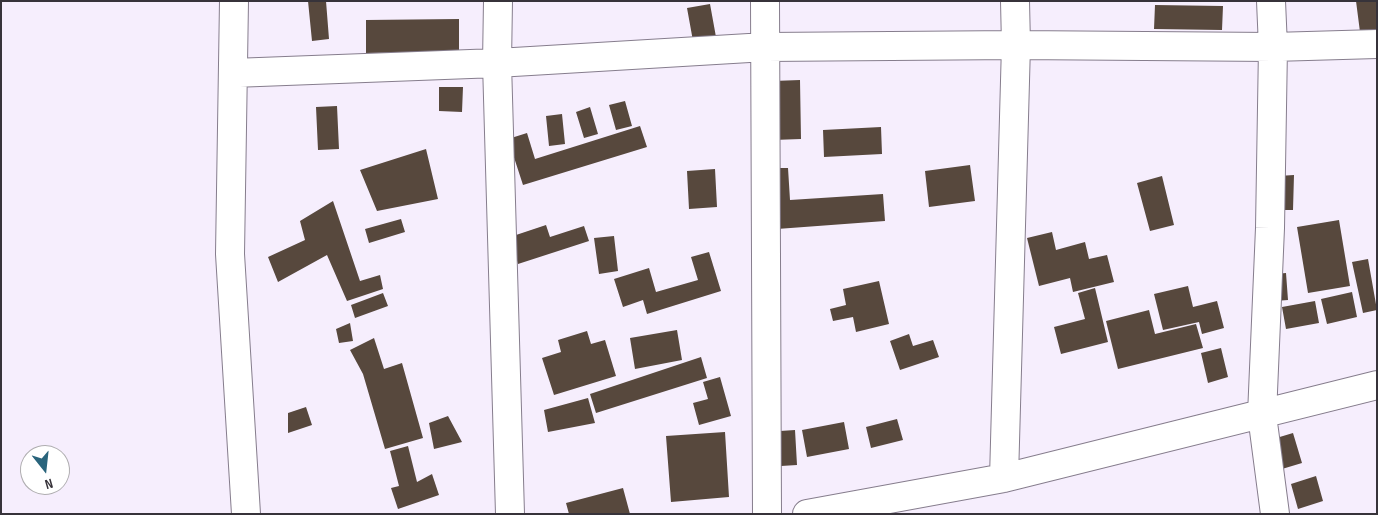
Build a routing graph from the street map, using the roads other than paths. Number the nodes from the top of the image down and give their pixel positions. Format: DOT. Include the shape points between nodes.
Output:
graph roads {
  1 [pos="234,1"];
  2 [pos="498,1"];
  3 [pos="765,1"];
  4 [pos="1015,1"];
  5 [pos="1271,1"];
  6 [pos="1377,44"];
  7 [pos="1016,45"];
  8 [pos="766,47"];
  9 [pos="1273,47"];
  10 [pos="497,63"];
  11 [pos="233,73"];
  12 [pos="1377,385"];
  13 [pos="1262,415"];
  14 [pos="1004,478"];
  15 [pos="246,514"];
  16 [pos="510,514"];
  17 [pos="767,514"];
  18 [pos="807,514"];
  19 [pos="1275,514"];
  1 -- 11 [label="street"];
  2 -- 10 [label="street"];
  3 -- 8 [label="street"];
  4 -- 7 [label="street"];
  5 -- 9 [label="street"];
  6 -- 9 [label="street"];
  7 -- 8 [label="street"];
  7 -- 9 [label="street"];
  7 -- 14 [label="street"];
  8 -- 10 [label="street"];
  8 -- 17 [label="street"];
  9 -- 13 [label="street"];
  10 -- 11 [label="street"];
  10 -- 16 [label="street"];
  11 -- 15 [label="street" via="230,254"];
  12 -- 13 [label="street"];
  13 -- 14 [label="street"];
  13 -- 19 [label="street"];
  14 -- 18 [label="street"];
}
